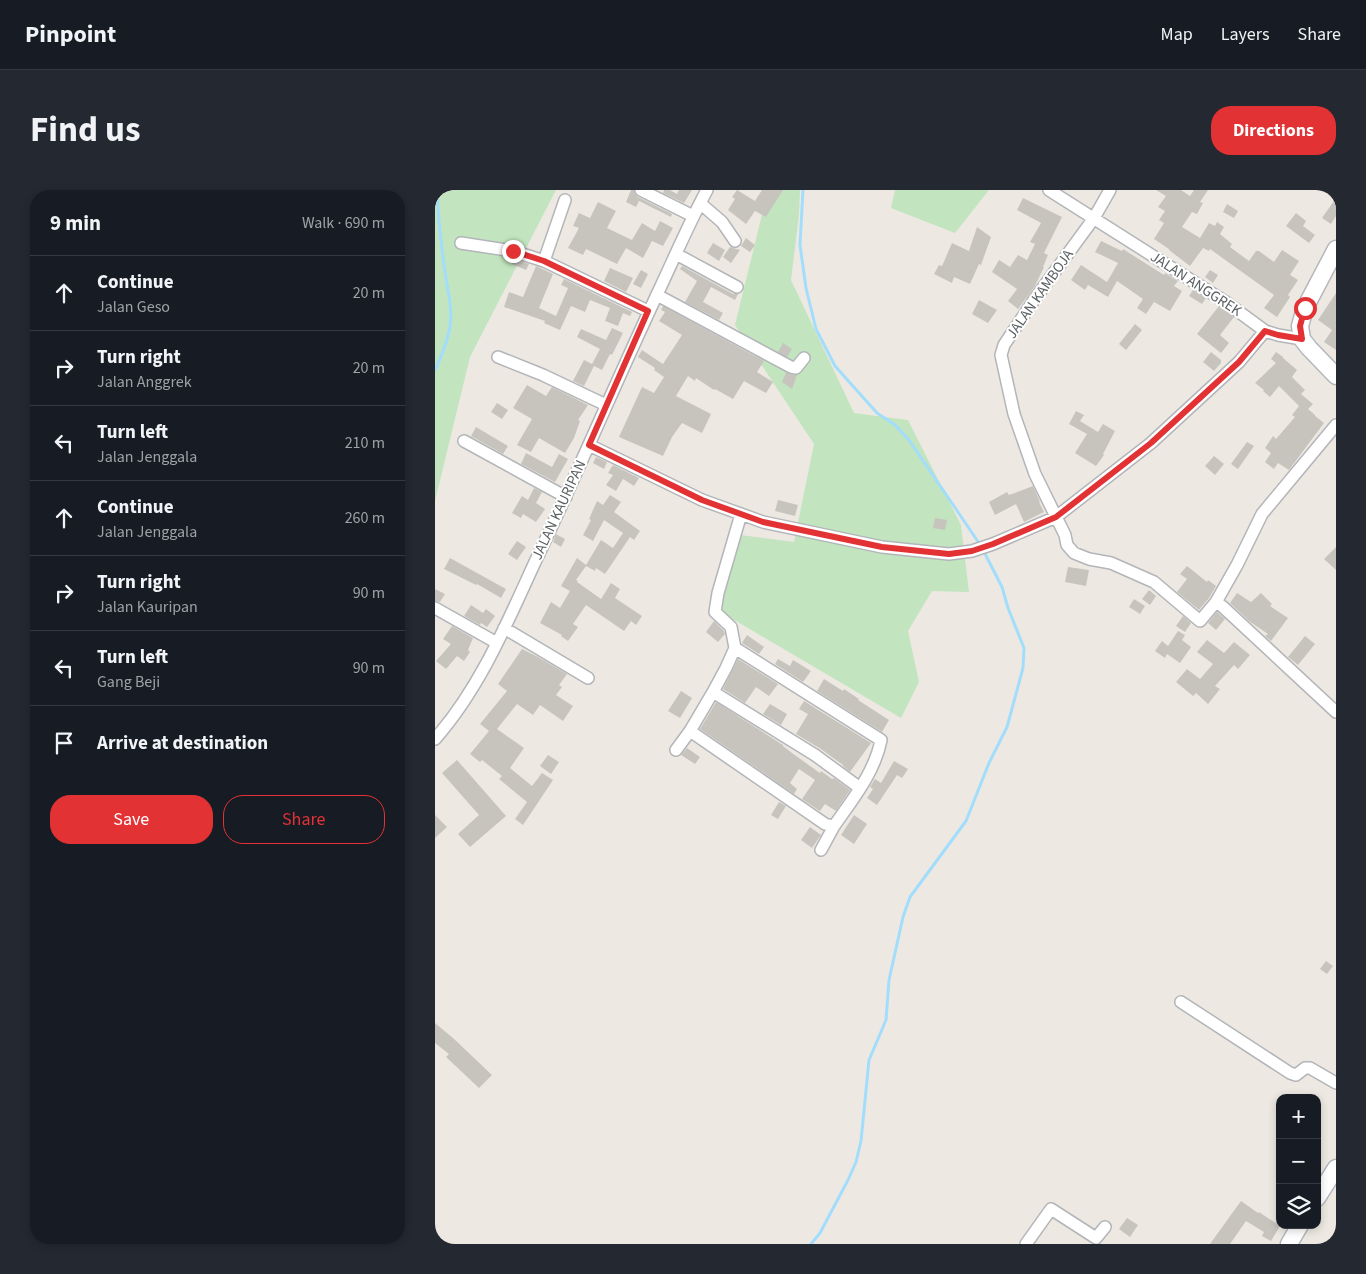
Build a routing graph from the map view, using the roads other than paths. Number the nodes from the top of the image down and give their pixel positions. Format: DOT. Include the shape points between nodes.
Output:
graph roads {
  1 [pos="641,190"];
  2 [pos="707,190"];
  3 [pos="1049,190"];
  4 [pos="1110,190"];
  5 [pos="565,200"];
  6 [pos="700,203"];
  7 [pos="693,216"];
  8 [pos="1094,218"];
  9 [pos="735,242"];
  10 [pos="461,243"];
  11 [pos="1336,249"];
  12 [pos="676,254"];
  13 [pos="544,261"];
  14 [pos="737,287"];
  15 [pos="657,295"];
  16 [pos="648,311"];
  17 [pos="1265,331"];
  18 [pos="1301,332"];
  19 [pos="498,357"];
  20 [pos="804,358"];
  21 [pos="1336,376"];
  22 [pos="606,405"];
  23 [pos="1336,426"];
  24 [pos="464,441"];
  25 [pos="589,445"];
  26 [pos="566,497"];
  27 [pos="741,514"];
  28 [pos="1056,517"];
  29 [pos="1216,602"];
  30 [pos="435,608"];
  31 [pos="504,628"];
  32 [pos="497,642"];
  33 [pos="735,648"];
  34 [pos="588,678"];
  35 [pos="713,692"];
  36 [pos="1336,712"];
  37 [pos="690,730"];
  38 [pos="435,740"];
  39 [pos="676,750"];
  40 [pos="860,788"];
  41 [pos="834,826"];
  42 [pos="821,850"];
  43 [pos="1181,1002"];
  44 [pos="1336,1083"];
  45 [pos="1336,1168"];
  46 [pos="1321,1192"];
  47 [pos="1105,1227"];
  48 [pos="1298,1229"];
  49 [pos="1026,1244"];
  50 [pos="1289,1244"];
  1 -- 7 [label="street"];
  2 -- 6 [label="street, JALAN KAURIPAN"];
  3 -- 8 [label="street, JALAN ANGGREK"];
  4 -- 8 [label="street, JALAN KAMBOJA"];
  5 -- 13 [label="street"];
  6 -- 7 [label="street, JALAN KAURIPAN"];
  6 -- 9 [label="street" via="722,222"];
  7 -- 12 [label="street, JALAN KAURIPAN"];
  8 -- 17 [label="street, JALAN ANGGREK"];
  8 -- 28 [label="street, JALAN KAMBOJA" via="1034,300 1004,345 1001,355 1014,414 1035,474"];
  10 -- 13 [label="street" via="513,251"];
  11 -- 18 [label="main road" via="1305,308"];
  12 -- 14 [label="street"];
  12 -- 15 [label="street, JALAN KAURIPAN"];
  13 -- 16 [label="street"];
  15 -- 16 [label="street, JALAN KAURIPAN"];
  15 -- 20 [label="street" via="791,368 796,368"];
  16 -- 22 [label="street, JALAN KAURIPAN"];
  17 -- 18 [label="street, JALAN ANGGREK" via="1278,335"];
  17 -- 28 [label="street" via="1239,362 1151,443"];
  18 -- 21 [label="main road" via="1309,348"];
  19 -- 22 [label="street"];
  22 -- 25 [label="street, JALAN KAURIPAN"];
  23 -- 29 [label="street" via="1262,514"];
  24 -- 26 [label="street"];
  25 -- 26 [label="street, JALAN KAURIPAN"];
  25 -- 27 [label="street" via="702,500"];
  26 -- 31 [label="street, JALAN KAURIPAN"];
  27 -- 28 [label="street" via="763,522 882,547 949,554 993,544"];
  27 -- 33 [label="street" via="715,612 731,626"];
  28 -- 29 [label="street, JALAN KAMBOJA" via="1067,545 1074,553 1111,563 1154,582 1200,621"];
  29 -- 36 [label="street"];
  30 -- 32 [label="street"];
  31 -- 32 [label="street, JALAN KAURIPAN"];
  31 -- 34 [label="street"];
  32 -- 38 [label="street, JALAN KAURIPAN" via="475,686"];
  33 -- 35 [label="street"];
  33 -- 40 [label="street" via="881,740 878,754"];
  35 -- 37 [label="street"];
  35 -- 40 [label="street" via="815,755"];
  37 -- 39 [label="street"];
  37 -- 41 [label="street" via="825,824"];
  40 -- 41 [label="street"];
  41 -- 42 [label="street"];
  43 -- 44 [label="street" via="1290,1073 1296,1075 1310,1068"];
  45 -- 46 [label="main road"];
  47 -- 49 [label="street" via="1096,1238 1051,1209"];
  48 -- 50 [label="main road"];
}
